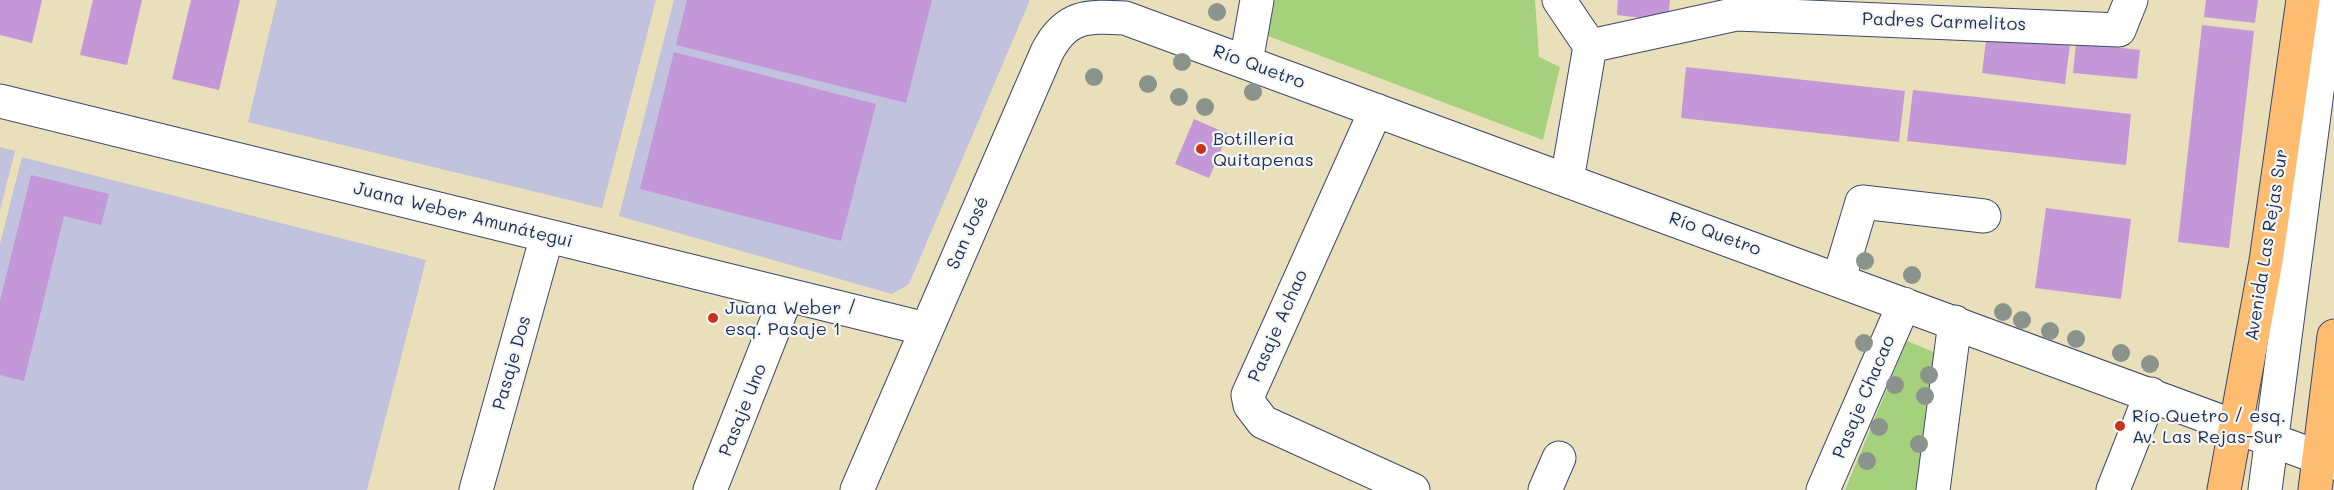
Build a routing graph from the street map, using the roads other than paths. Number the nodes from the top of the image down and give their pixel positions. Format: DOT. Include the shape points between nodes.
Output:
graph roads {
  1 [pos="1257,0"];
  2 [pos="1559,0"];
  3 [pos="2131,0"];
  4 [pos="2303,0"];
  5 [pos="2329,0"];
  6 [pos="1736,7"];
  7 [pos="1089,8"];
  8 [pos="1590,46"];
  9 [pos="1246,62"];
  10 [pos="0,101"];
  11 [pos="2334,109"];
  12 [pos="1376,110"];
  13 [pos="1567,180"];
  14 [pos="1984,216"];
  15 [pos="547,236"];
  16 [pos="1839,279"];
  17 [pos="787,295"];
  18 [pos="1904,304"];
  19 [pos="1955,322"];
  20 [pos="926,329"];
  21 [pos="2334,336"];
  22 [pos="2151,394"];
  23 [pos="2236,425"];
  24 [pos="2305,451"];
  25 [pos="1559,458"];
  26 [pos="477,490"];
  27 [pos="710,490"];
  28 [pos="857,490"];
  29 [pos="1413,490"];
  30 [pos="1545,490"];
  31 [pos="1823,490"];
  32 [pos="1933,490"];
  33 [pos="2113,490"];
  34 [pos="2224,490"];
  35 [pos="2265,490"];
  36 [pos="2286,490"];
  37 [pos="2315,490"];
  1 -- 9 [label="street"];
  2 -- 8 [label="street"];
  3 -- 6 [label="street, Padres Carmelitos" via="2119,30"];
  4 -- 23 [label="main road, Avenida Las Rejas Sur" via="2266,261"];
  5 -- 24 [label="street"];
  6 -- 8 [label="street, Padres Carmelitos"];
  7 -- 9 [label="street, Río Quetro"];
  7 -- 20 [label="street, San José" via="1054,39"];
  8 -- 13 [label="street"];
  9 -- 12 [label="street, Río Quetro"];
  10 -- 15 [label="street, Juana Weber Amunátegui"];
  11 -- 24 [label="street"];
  12 -- 13 [label="street, Río Quetro"];
  12 -- 29 [label="street, Pasaje Achao" via="1248,395 1250,405 1263,422"];
  13 -- 16 [label="street, Río Quetro"];
  14 -- 16 [label="street" via="1862,202"];
  15 -- 17 [label="street, Juana Weber Amunátegui"];
  15 -- 26 [label="street, Pasaje Dos"];
  16 -- 18 [label="street, Río Quetro"];
  17 -- 20 [label="street, Juana Weber Amunátegui"];
  17 -- 27 [label="street, Pasaje Uno"];
  18 -- 19 [label="street, Río Quetro"];
  18 -- 31 [label="street, Pasaje Chacao"];
  19 -- 22 [label="street, Río Quetro"];
  19 -- 32 [label="street"];
  20 -- 28 [label="street, San José"];
  21 -- 24 [label="main road"];
  22 -- 23 [label="street, Río Quetro"];
  22 -- 33 [label="street"];
  23 -- 24 [label="street, Río Quetro"];
  23 -- 34 [label="main road, Avenida Las Rejas Sur"];
  24 -- 35 [label="street"];
  24 -- 36 [label="street"];
  24 -- 37 [label="main road"];
  25 -- 30 [label="street"];
}
